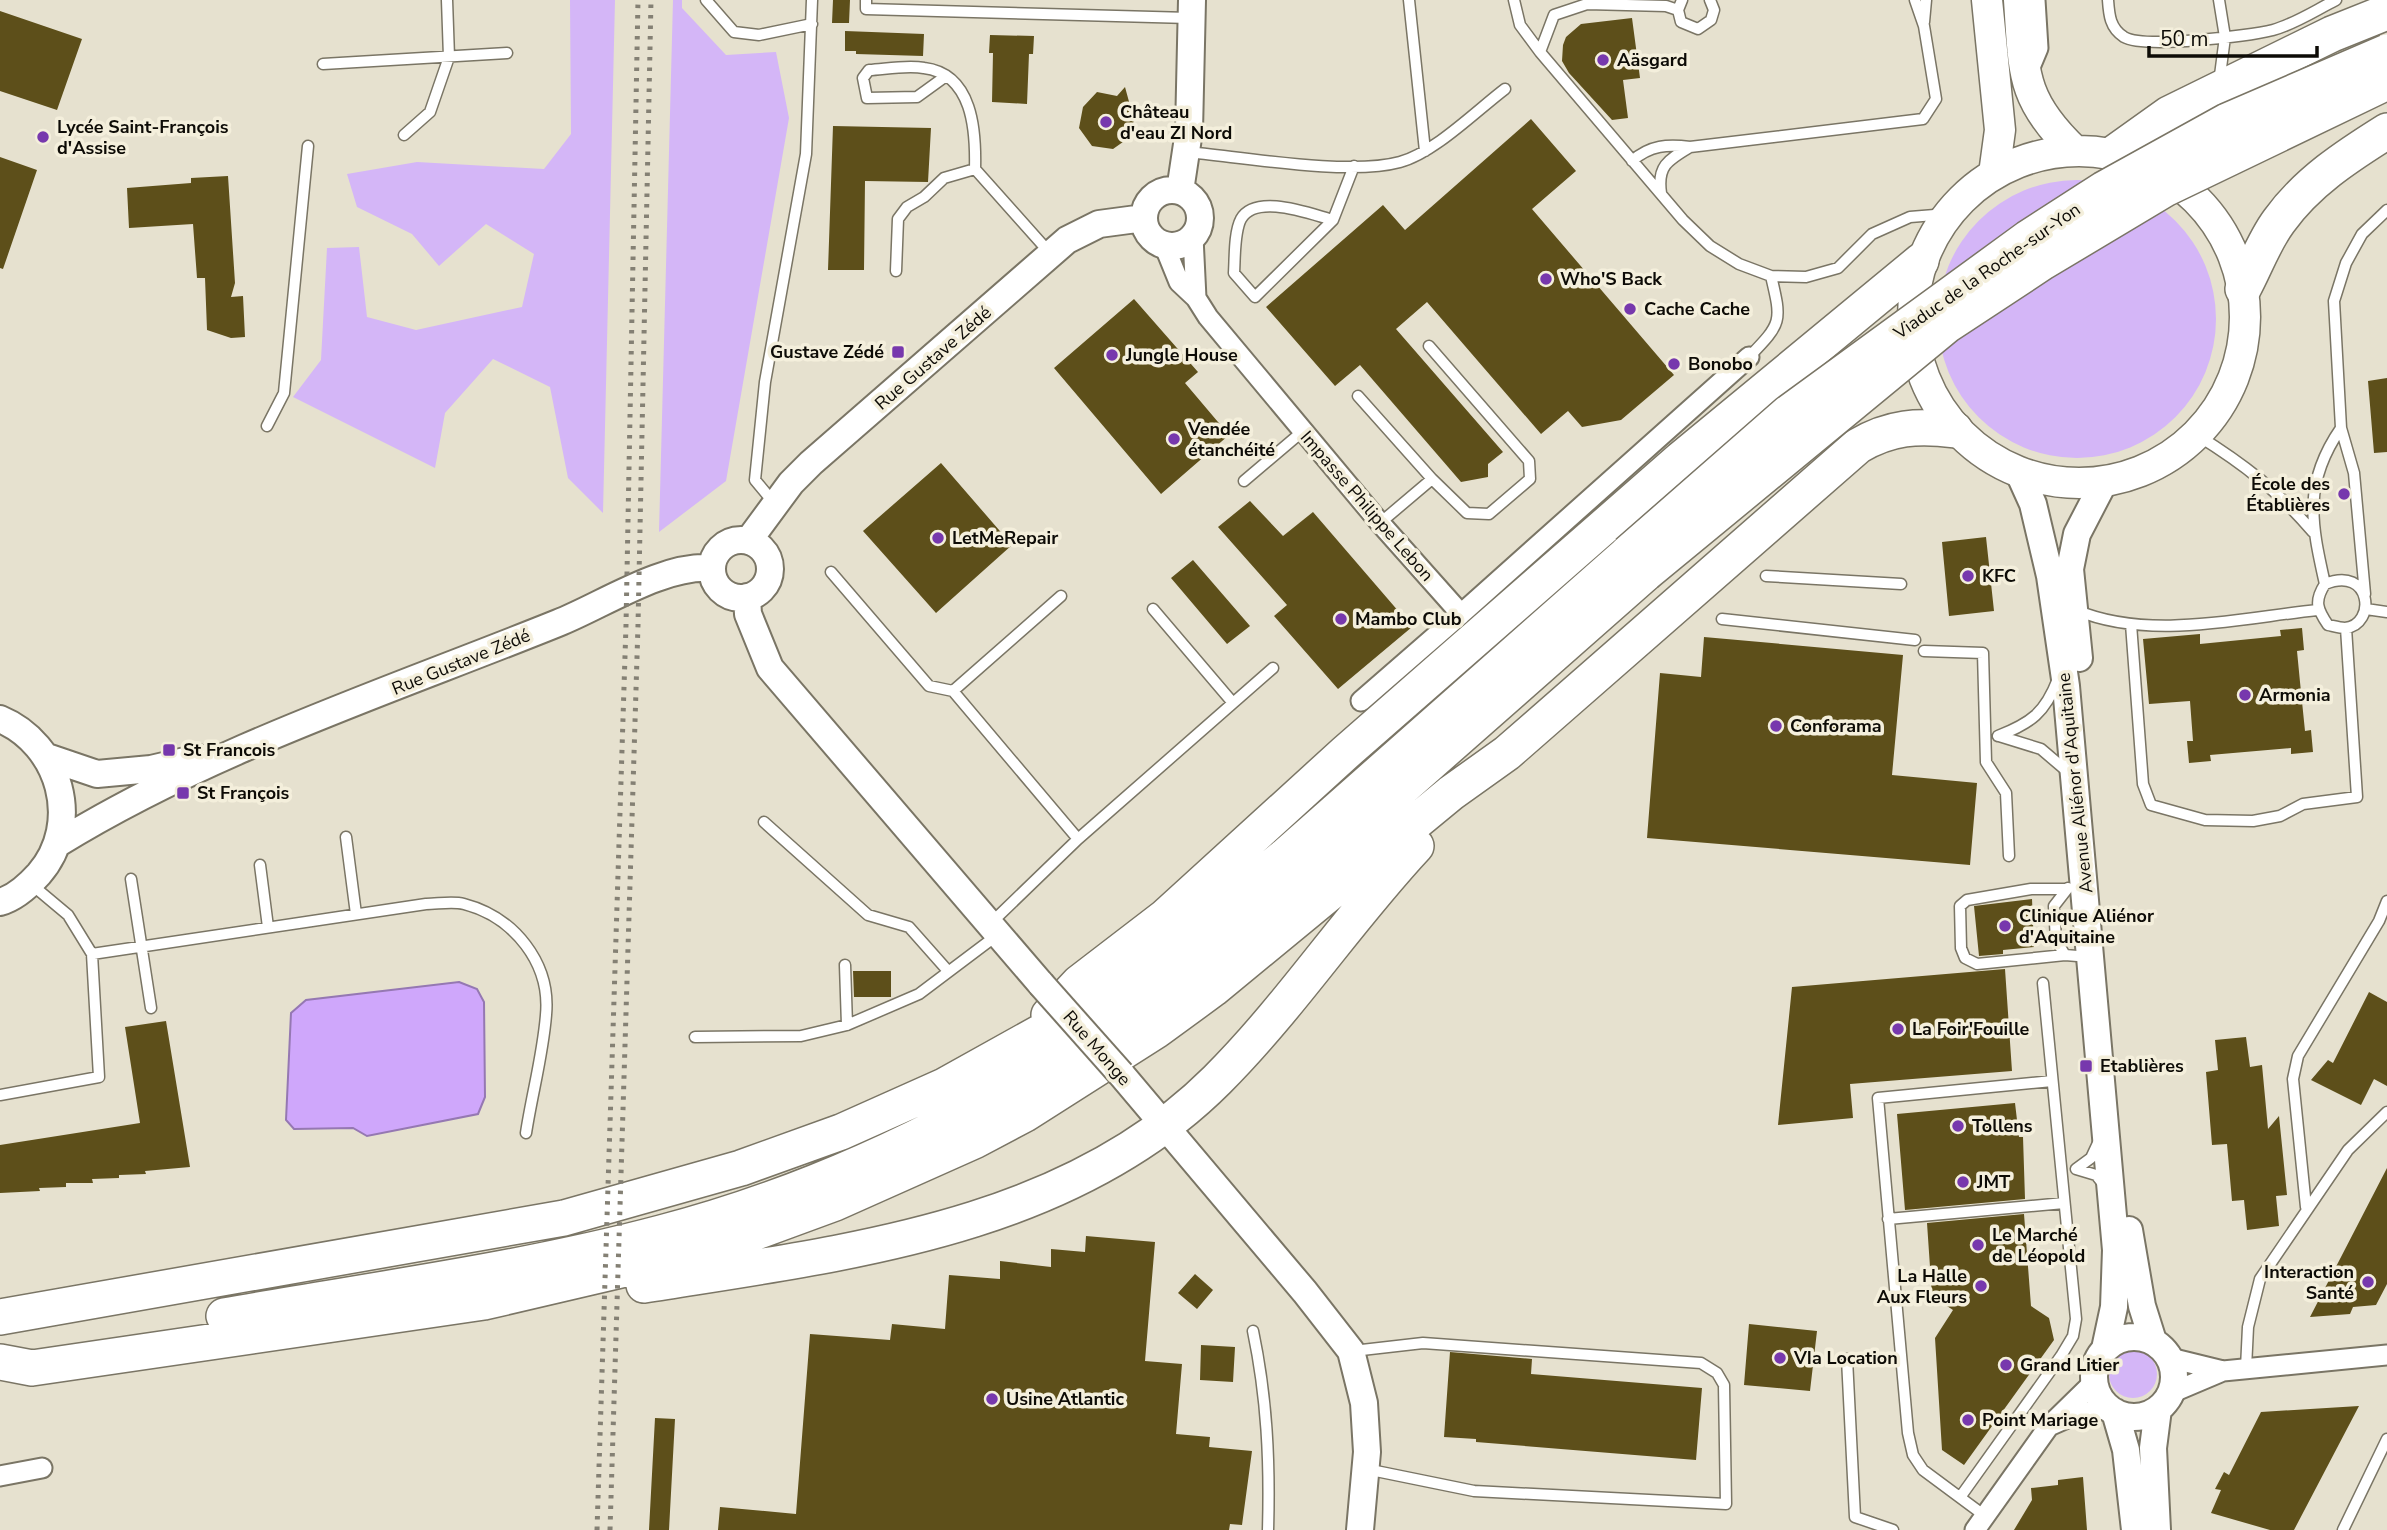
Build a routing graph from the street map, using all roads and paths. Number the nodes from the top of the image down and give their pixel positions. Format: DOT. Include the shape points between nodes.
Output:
graph roads {
  1 [pos="447,0"];
  2 [pos="706,0"];
  3 [pos="812,0"];
  4 [pos="866,0"];
  5 [pos="1409,0"];
  6 [pos="1514,0"];
  7 [pos="1710,0"];
  8 [pos="1914,0"];
  9 [pos="1926,0"];
  10 [pos="1987,0"];
  11 [pos="2018,0"];
  12 [pos="2036,0"];
  13 [pos="2108,0"];
  14 [pos="2218,0"];
  15 [pos="2336,0"];
  16 [pos="1680,5"];
  17 [pos="1192,9"];
  18 [pos="2387,12"];
  19 [pos="812,24"];
  20 [pos="1924,26"];
  21 [pos="2225,37"];
  22 [pos="1540,52"];
  23 [pos="2387,52"];
  24 [pos="508,53"];
  25 [pos="449,57"];
  26 [pos="323,64"];
  27 [pos="946,76"];
  28 [pos="2025,79"];
  29 [pos="2387,82"];
  30 [pos="1505,89"];
  31 [pos="2218,90"];
  32 [pos="2387,131"];
  33 [pos="404,135"];
  34 [pos="308,146"];
  35 [pos="1690,147"];
  36 [pos="1425,151"];
  37 [pos="2075,151"];
  38 [pos="1186,152"];
  39 [pos="2113,154"];
  40 [pos="1632,160"];
  41 [pos="1354,166"];
  42 [pos="975,169"];
  43 [pos="1994,174"];
  44 [pos="1180,191"];
  45 [pos="1661,194"];
  46 [pos="2387,210"];
  47 [pos="1947,214"];
  48 [pos="1144,218"];
  49 [pos="1334,220"];
  50 [pos="1193,237"];
  51 [pos="1164,245"];
  52 [pos="1051,254"];
  53 [pos="1921,261"];
  54 [pos="896,271"];
  55 [pos="1771,276"];
  56 [pos="2243,289"];
  57 [pos="1196,298"];
  58 [pos="1429,345"];
  59 [pos="1748,357"];
  60 [pos="1358,396"];
  61 [pos="267,426"];
  62 [pos="2341,428"];
  63 [pos="1955,430"];
  64 [pos="1303,431"];
  65 [pos="2197,435"];
  66 [pos="2019,473"];
  67 [pos="1432,479"];
  68 [pos="1244,481"];
  69 [pos="2104,482"];
  70 [pos="775,504"];
  71 [pos="1380,523"];
  72 [pos="2313,532"];
  73 [pos="749,540"];
  74 [pos="1637,563"];
  75 [pos="711,568"];
  76 [pos="831,572"];
  77 [pos="1766,576"];
  78 [pos="1901,584"];
  79 [pos="2325,584"];
  80 [pos="2365,594"];
  81 [pos="1061,596"];
  82 [pos="747,597"];
  83 [pos="1153,609"];
  84 [pos="2366,609"];
  85 [pos="2074,610"];
  86 [pos="2317,610"];
  87 [pos="2387,612"];
  88 [pos="1461,614"];
  89 [pos="1722,619"];
  90 [pos="2131,624"];
  91 [pos="2346,628"];
  92 [pos="1915,640"];
  93 [pos="1924,650"];
  94 [pos="2063,666"];
  95 [pos="1273,668"];
  96 [pos="953,691"];
  97 [pos="1360,701"];
  98 [pos="1233,703"];
  99 [pos="0,719"];
  100 [pos="251,746"];
  101 [pos="1507,753"];
  102 [pos="47,757"];
  103 [pos="2076,780"];
  104 [pos="764,822"];
  105 [pos="346,837"];
  106 [pos="1078,839"];
  107 [pos="57,845"];
  108 [pos="2009,856"];
  109 [pos="260,865"];
  110 [pos="131,879"];
  111 [pos="31,884"];
  112 [pos="2075,885"];
  113 [pos="2387,901"];
  114 [pos="0,902"];
  115 [pos="356,914"];
  116 [pos="268,927"];
  117 [pos="994,930"];
  118 [pos="142,947"];
  119 [pos="92,954"];
  120 [pos="2078,956"];
  121 [pos="845,965"];
  122 [pos="948,971"];
  123 [pos="2043,983"];
  124 [pos="151,1008"];
  125 [pos="848,1025"];
  126 [pos="695,1037"];
  127 [pos="1022,1043"];
  128 [pos="2102,1080"];
  129 [pos="2052,1082"];
  130 [pos="0,1095"];
  131 [pos="2387,1112"];
  132 [pos="1165,1125"];
  133 [pos="526,1133"];
  134 [pos="2076,1169"];
  135 [pos="2061,1173"];
  136 [pos="2064,1203"];
  137 [pos="2306,1207"];
  138 [pos="1888,1219"];
  139 [pos="2115,1289"];
  140 [pos="484,1302"];
  141 [pos="0,1317"];
  142 [pos="1253,1331"];
  143 [pos="2105,1349"];
  144 [pos="2161,1349"];
  145 [pos="1351,1351"];
  146 [pos="0,1353"];
  147 [pos="2387,1355"];
  148 [pos="1847,1359"];
  149 [pos="0,1362"];
  150 [pos="2246,1368"];
  151 [pos="2223,1371"];
  152 [pos="2094,1382"];
  153 [pos="2165,1401"];
  154 [pos="2112,1410"];
  155 [pos="2049,1426"];
  156 [pos="2387,1439"];
  157 [pos="42,1468"];
  158 [pos="1365,1469"];
  159 [pos="0,1476"];
  160 [pos="1961,1496"];
  161 [pos="1980,1523"];
  162 [pos="1268,1530"];
  163 [pos="1360,1530"];
  164 [pos="1893,1530"];
  165 [pos="2136,1530"];
  166 [pos="2157,1530"];
  167 [pos="2343,1530"];
  1 -- 25 [label="lane"];
  2 -- 19 [label="lane" via="734,32 759,35"];
  3 -- 19 [label="lane"];
  4 -- 17 [label="lane" via="866,9"];
  5 -- 36 [label="lane"];
  6 -- 22 [label="lane" via="1520,25"];
  7 -- 16 [label="lane" via="1713,15 1703,28 1686,26"];
  8 -- 20 [label="lane"];
  9 -- 20 [label="lane"];
  10 -- 43 [label="main road" via="2000,130"];
  11 -- 28 [label="main road"];
  12 -- 28 [label="street" via="2038,48"];
  13 -- 21 [label="lane" via="2110,23 2125,38 2149,42"];
  14 -- 21 [label="lane"];
  15 -- 21 [label="lane" via="2276,29"];
  16 -- 22 [label="lane" via="1587,4 1554,15"];
  17 -- 38 [label="street"];
  18 -- 31 [label="highway"];
  19 -- 70 [label="lane" via="806,154 765,382 755,480"];
  20 -- 35 [label="lane" via="1936,99 1923,119"];
  21 -- 31 [label="lane"];
  22 -- 40 [label="lane"];
  23 -- 74 [label="highway, Viaduc de la Roche-sur-Yon, bridge" via="2227,121 2104,189 2028,238 1788,413"];
  24 -- 25 [label="lane"];
  25 -- 26 [label="lane"];
  25 -- 33 [label="lane" via="430,112"];
  27 -- 27 [label="lane" via="924,68 869,70 863,78 867,98 917,97"];
  27 -- 42 [label="lane" via="967,100 976,127"];
  28 -- 37 [label="main road" via="2043,118"];
  29 -- 74 [label="highway, Viaduc de la Roche-sur-Yon, bridge" via="2165,189 2043,262 1945,326"];
  30 -- 36 [label="lane"];
  31 -- 39 [label="highway" via="2169,114"];
  32 -- 56 [label="highway" via="2308,187 2280,219"];
  34 -- 61 [label="lane" via="284,393"];
  35 -- 40 [label="lane" via="1652,148"];
  35 -- 45 [label="lane" via="1665,162 1658,177"];
  36 -- 41 [label="lane" via="1400,162"];
  37 -- 39 [label="main road"];
  37 -- 43 [label="main road" via="2047,154"];
  38 -- 41 [label="lane"];
  38 -- 44 [label="street"];
  39 -- 56 [label="main road" via="2173,181 2212,216 2232,251"];
  40 -- 45 [label="lane"];
  41 -- 49 [label="lane"];
  42 -- 52 [label="lane"];
  42 -- 54 [label="lane" via="944,178 907,207 898,219"];
  43 -- 47 [label="main road"];
  44 -- 48 [label="street" via="1169,190 1151,199"];
  44 -- 50 [label="street" via="1194,200 1200,215"];
  45 -- 55 [label="lane" via="1710,246"];
  46 -- 62 [label="lane" via="2362,234 2346,263 2334,301"];
  47 -- 53 [label="main road"];
  47 -- 55 [label="lane" via="1910,217 1872,234 1838,268 1805,277"];
  48 -- 51 [label="street" via="1147,232"];
  48 -- 52 [label="street, Rue Gustave Zédé" via="1099,224 1081,231"];
  49 -- 49 [label="lane" via="1255,297 1234,273 1240,220 1248,210 1263,204"];
  50 -- 51 [label="street" via="1179,246"];
  50 -- 57 [label="street"];
  51 -- 57 [label="street, Impasse Philippe Lebon" via="1179,282"];
  52 -- 70 [label="street, Rue Gustave Zédé" via="811,463"];
  53 -- 63 [label="main road" via="1913,296 1912,333 1934,401"];
  53 -- 127 [label="highway" via="1681,459 1165,917 1079,983"];
  55 -- 59 [label="lane" via="1779,310 1775,330"];
  56 -- 65 [label="main road" via="2244,342 2238,368 2214,415"];
  57 -- 64 [label="street, Impasse Philippe Lebon"];
  58 -- 67 [label="lane" via="1529,461 1530,479 1489,514 1467,513"];
  59 -- 88 [label="street"];
  60 -- 67 [label="lane"];
  62 -- 72 [label="lane" via="2316,473"];
  62 -- 80 [label="lane" via="2354,473"];
  63 -- 66 [label="main road" via="1985,455"];
  63 -- 101 [label="highway" via="1911,426 1880,433 1858,446"];
  64 -- 68 [label="lane"];
  64 -- 71 [label="street, Impasse Philippe Lebon"];
  65 -- 69 [label="main road" via="2154,466"];
  65 -- 72 [label="lane" via="2280,494"];
  66 -- 69 [label="main road" via="2047,481"];
  66 -- 94 [label="street, Avenue Aliénor d'Aquitaine" via="2042,538"];
  67 -- 71 [label="lane"];
  69 -- 85 [label="street, Avenue Aliénor d'Aquitaine" via="2077,534 2070,569"];
  70 -- 73 [label="street, Rue Gustave Zédé"];
  71 -- 88 [label="street, Impasse Philippe Lebon"];
  72 -- 79 [label="lane"];
  73 -- 75 [label="street" via="723,545"];
  73 -- 82 [label="street" via="765,551 770,569 764,587"];
  74 -- 127 [label="highway" via="1158,961"];
  74 -- 146 [label="highway" via="1403,790 1223,945 1070,1050 950,1121 752,1205 650,1236 573,1254"];
  75 -- 82 [label="street" via="722,592"];
  75 -- 100 [label="street, Rue Gustave Zédé" via="694,567 664,576"];
  76 -- 96 [label="lane" via="929,686"];
  77 -- 78 [label="lane"];
  79 -- 80 [label="lane" via="2340,578 2355,582"];
  79 -- 86 [label="lane"];
  80 -- 84 [label="lane"];
  81 -- 96 [label="lane"];
  82 -- 117 [label="street, Rue Monge" via="748,614 770,668"];
  83 -- 98 [label="lane"];
  84 -- 87 [label="lane"];
  84 -- 91 [label="lane" via="2359,622"];
  85 -- 90 [label="lane"];
  85 -- 144 [label="street, Avenue Aliénor d'Aquitaine" via="2131,1248"];
  86 -- 90 [label="lane" via="2174,625"];
  86 -- 91 [label="lane" via="2328,625"];
  88 -- 97 [label="street"];
  89 -- 92 [label="lane"];
  90 -- 91 [label="lane" via="2143,784 2151,805 2205,820 2253,821 2280,816 2303,804 2357,797"];
  93 -- 108 [label="lane" via="1983,653 1986,762 2006,793"];
  94 -- 103 [label="street, Avenue Aliénor d'Aquitaine"];
  94 -- 103 [label="lane" via="2051,698 2029,723 1998,736 2041,749"];
  95 -- 98 [label="lane"];
  96 -- 106 [label="lane"];
  98 -- 106 [label="lane"];
  99 -- 102 [label="street" via="23,732"];
  100 -- 102 [label="street, Rue Gustave Zédé" via="150,769 97,774"];
  100 -- 107 [label="street, Rue Gustave Zédé" via="106,814"];
  101 -- 132 [label="highway" via="1391,873 1286,1006 1216,1081"];
  101 -- 140 [label="highway" via="1451,793 1213,989 1025,1114 896,1176 748,1235 656,1262"];
  102 -- 107 [label="street" via="60,785 63,815"];
  103 -- 112 [label="street, Avenue Aliénor d'Aquitaine"];
  104 -- 122 [label="lane" via="867,915 909,927"];
  105 -- 115 [label="lane"];
  106 -- 117 [label="lane"];
  107 -- 111 [label="street"];
  109 -- 116 [label="lane"];
  110 -- 118 [label="lane"];
  111 -- 114 [label="street"];
  111 -- 119 [label="lane" via="68,915"];
  112 -- 120 [label="street, Avenue Aliénor d'Aquitaine"];
  112 -- 120 [label="lane" via="1967,900 1960,906 1961,948 1965,958 1977,964"];
  113 -- 137 [label="lane" via="2298,1056 2293,1079"];
  115 -- 116 [label="lane"];
  115 -- 133 [label="lane" via="462,903 498,918 522,938 544,981 547,1014"];
  116 -- 118 [label="lane"];
  117 -- 122 [label="lane"];
  117 -- 132 [label="street, Rue Monge, bridge"];
  118 -- 119 [label="lane"];
  118 -- 124 [label="lane"];
  119 -- 130 [label="lane" via="99,1077"];
  120 -- 128 [label="street, Avenue Aliénor d'Aquitaine"];
  121 -- 125 [label="lane"];
  122 -- 125 [label="lane" via="919,994"];
  123 -- 129 [label="lane"];
  125 -- 126 [label="lane" via="801,1036"];
  127 -- 141 [label="highway" via="944,1086 841,1132 741,1168 564,1218"];
  128 -- 134 [label="lane" via="2098,1148"];
  128 -- 139 [label="street, Avenue Aliénor d'Aquitaine"];
  129 -- 135 [label="lane"];
  129 -- 138 [label="lane" via="1878,1098"];
  131 -- 137 [label="lane" via="2348,1150"];
  132 -- 140 [label="highway" via="1116,1158 1059,1187 937,1232 800,1260 525,1304"];
  132 -- 145 [label="street, Rue Monge"];
  134 -- 135 [label="lane"];
  134 -- 139 [label="lane" via="2096,1175 2104,1185"];
  135 -- 136 [label="lane"];
  136 -- 138 [label="lane"];
  136 -- 160 [label="lane" via="2076,1319 2073,1336"];
  137 -- 150 [label="lane" via="2260,1279 2248,1327"];
  138 -- 160 [label="lane" via="1913,1455 1923,1470"];
  139 -- 143 [label="street, Avenue Aliénor d'Aquitaine"];
  140 -- 149 [label="highway" via="32,1368"];
  142 -- 162 [label="lane" via="1268,1423"];
  143 -- 144 [label="street" via="2128,1337"];
  143 -- 152 [label="street"];
  144 -- 151 [label="street"];
  144 -- 153 [label="street" via="2175,1381"];
  145 -- 158 [label="street, Rue Monge" via="1364,1403"];
  145 -- 158 [label="lane" via="1423,1343 1701,1363 1717,1373 1724,1385 1726,1504 1474,1491"];
  147 -- 150 [label="street"];
  148 -- 164 [label="lane" via="1855,1517"];
  150 -- 151 [label="street"];
  151 -- 153 [label="street"];
  152 -- 154 [label="street" via="2102,1401"];
  152 -- 155 [label="street"];
  153 -- 154 [label="street" via="2137,1417"];
  153 -- 166 [label="street" via="2153,1448"];
  154 -- 155 [label="street" via="2076,1414"];
  154 -- 165 [label="street" via="2126,1450"];
  155 -- 161 [label="street"];
  156 -- 167 [label="lane"];
  157 -- 159 [label="street"];
  158 -- 163 [label="street, Rue Monge"];
  160 -- 161 [label="lane"];
}
